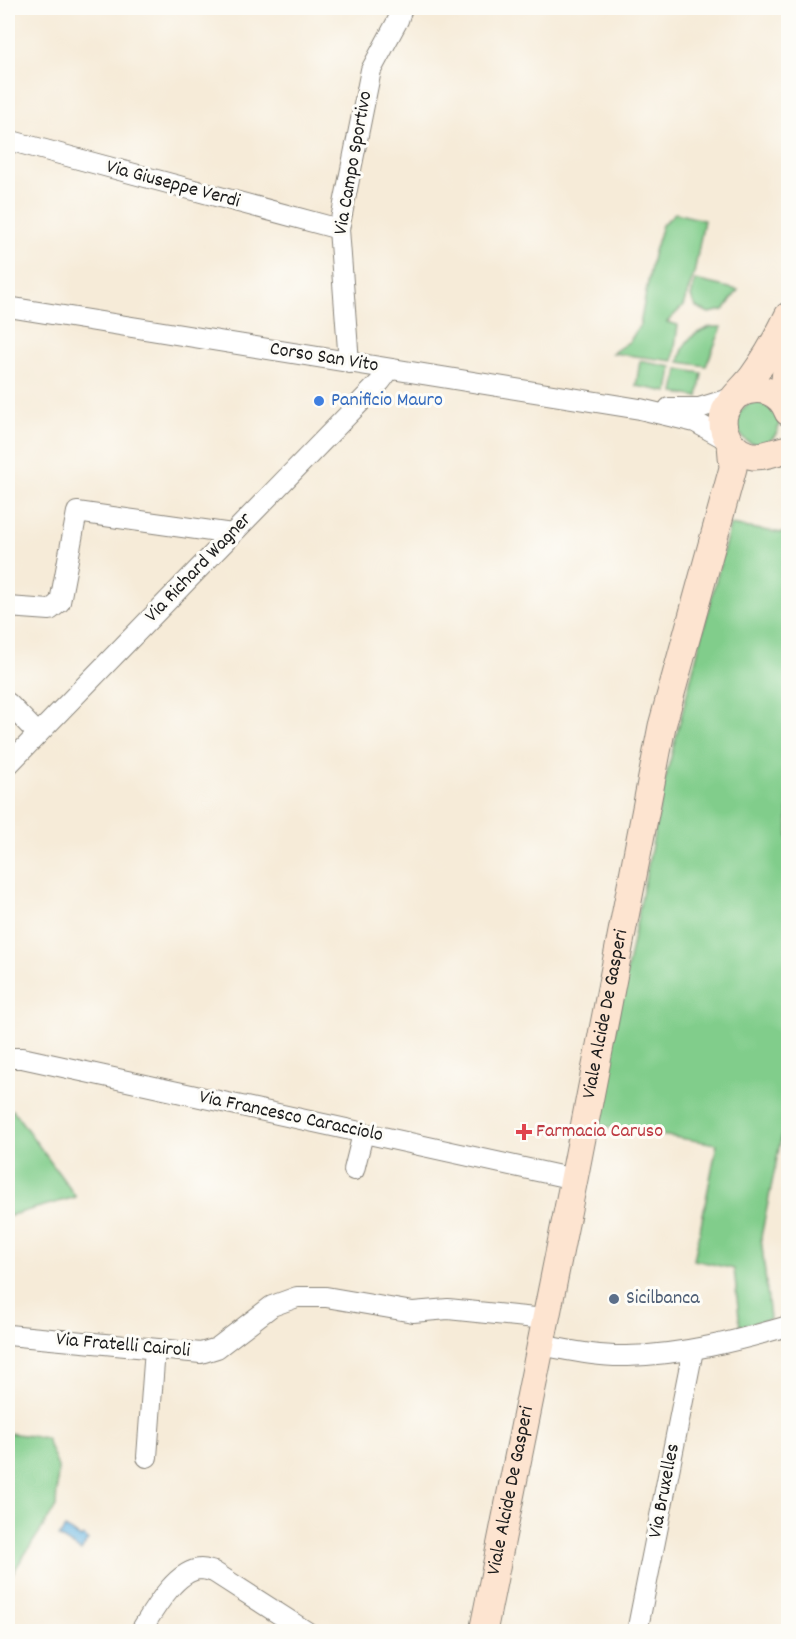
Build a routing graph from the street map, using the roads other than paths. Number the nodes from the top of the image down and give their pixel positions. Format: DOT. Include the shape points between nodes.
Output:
graph roads {
  1 [pos="402,8"];
  2 [pos="8,140"];
  3 [pos="339,229"];
  4 [pos="8,308"];
  5 [pos="789,316"];
  6 [pos="789,350"];
  7 [pos="349,363"];
  8 [pos="390,369"];
  9 [pos="737,396"];
  10 [pos="639,409"];
  11 [pos="783,426"];
  12 [pos="730,442"];
  13 [pos="232,534"];
  14 [pos="714,542"];
  15 [pos="8,607"];
  16 [pos="8,703"];
  17 [pos="38,734"];
  18 [pos="8,765"];
  19 [pos="8,1058"];
  20 [pos="363,1134"];
  21 [pos="354,1170"];
  22 [pos="574,1179"];
  23 [pos="789,1326"];
  24 [pos="543,1332"];
  25 [pos="8,1335"];
  26 [pos="154,1349"];
  27 [pos="693,1350"];
  28 [pos="147,1457"];
  29 [pos="140,1632"];
  30 [pos="307,1632"];
  31 [pos="483,1632"];
  32 [pos="637,1632"];
  1 -- 3 [label="street, Via Campo Sportivo" via="371,70"];
  2 -- 3 [label="street, Via Giuseppe Verdi"];
  3 -- 7 [label="street, Via Campo Sportivo"];
  4 -- 7 [label="street, Corso San Vito"];
  5 -- 9 [label="main road"];
  6 -- 11 [label="main road"];
  7 -- 8 [label="street, Corso San Vito"];
  8 -- 10 [label="street, Corso San Vito"];
  8 -- 13 [label="street, Via Richard Wagner"];
  9 -- 10 [label="street" via="699,408"];
  9 -- 11 [label="main road" via="755,389 777,396"];
  9 -- 12 [label="main road" via="728,405 723,420"];
  10 -- 12 [label="street" via="695,422"];
  11 -- 12 [label="main road" via="754,456"];
  11 -- 14 [label="main road" via="750,473"];
  12 -- 14 [label="main road" via="733,468"];
  13 -- 15 [label="street" via="77,512 60,602 50,610"];
  13 -- 17 [label="street, Via Richard Wagner"];
  14 -- 22 [label="main road, Viale Alcide De Gasperi" via="662,726"];
  16 -- 17 [label="street"];
  17 -- 18 [label="street, Via Richard Wagner"];
  19 -- 20 [label="street, Via Francesco Caracciolo" via="34,1060"];
  20 -- 21 [label="street"];
  20 -- 22 [label="street, Via Francesco Caracciolo"];
  22 -- 24 [label="main road, Viale Alcide De Gasperi"];
  23 -- 27 [label="street, Via Fratelli Cairoli"];
  24 -- 26 [label="street, Via Fratelli Cairoli" via="448,1309 413,1312 326,1297 297,1297 272,1306 217,1347 201,1353"];
  24 -- 27 [label="street, Via Fratelli Cairoli" via="625,1356"];
  24 -- 31 [label="main road, Viale Alcide De Gasperi"];
  25 -- 26 [label="street, Via Fratelli Cairoli"];
  26 -- 28 [label="street"];
  27 -- 32 [label="street, Via Bruxelles"];
  29 -- 30 [label="street" via="167,1591 182,1576 201,1569 214,1572"];
}
